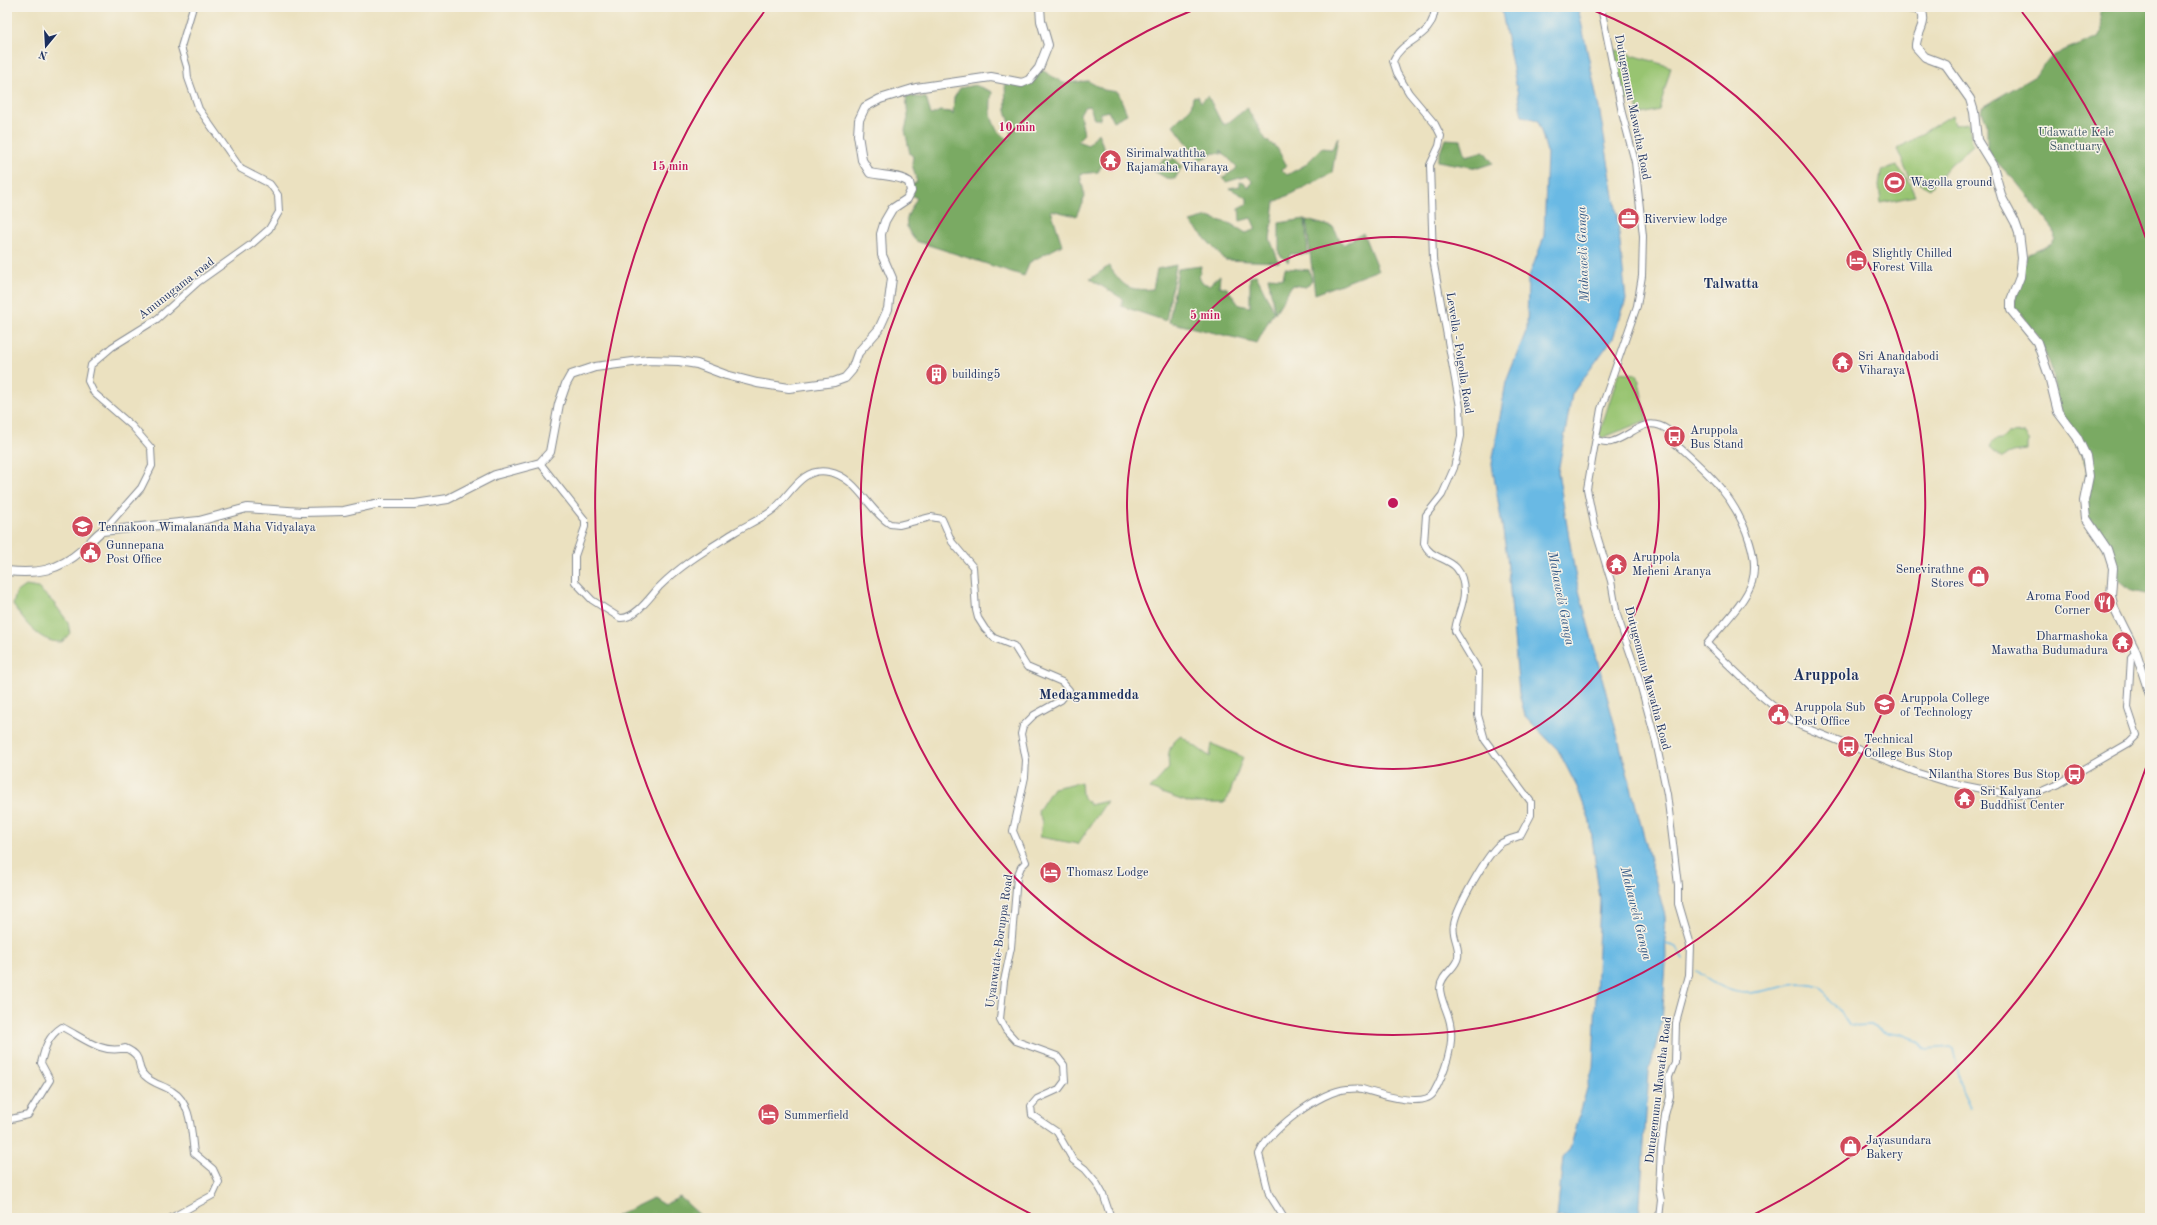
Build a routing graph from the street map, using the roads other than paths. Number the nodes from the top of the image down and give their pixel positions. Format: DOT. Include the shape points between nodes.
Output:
graph roads {
  1 [pos="193,7"];
  2 [pos="1040,7"];
  3 [pos="1435,7"];
  4 [pos="1601,7"];
  5 [pos="1899,7"];
  6 [pos="1596,440"];
  7 [pos="540,462"];
  8 [pos="102,531"];
  9 [pos="7,569"];
  10 [pos="2136,652"];
  11 [pos="2150,696"];
  12 [pos="7,1120"];
  13 [pos="171,1218"];
  14 [pos="1111,1218"];
  15 [pos="1284,1218"];
  16 [pos="1659,1218"];
  1 -- 8 [label="street, Amunugama road" via="181,47 199,109 241,169 270,184 278,195 279,212 269,229 253,243 198,282 157,319 108,350 91,365 88,381 94,393 132,426 151,448 152,466 141,488"];
  2 -- 7 [label="main road" via="1048,45 1039,68 1029,80 1022,83 991,77 916,88 880,99 865,107 859,120 858,135 862,160 870,173 902,177 910,182 911,191 908,199 892,209 881,234 882,254 892,278 888,308 879,329 858,353 846,378 789,388 756,383 698,364 679,361 648,360 595,367 572,375 566,384 559,404 550,452"];
  3 -- 15 [label="street, Lewella - Polgolla Road" via="1432,21 1426,31 1403,47 1393,60 1397,73 1409,93 1435,124 1441,136 1430,165 1433,259 1460,407 1461,436 1454,468 1442,495 1426,515 1424,543 1430,552 1450,562 1460,572 1464,592 1455,631 1479,671 1479,725 1485,740 1531,802 1531,815 1520,836 1501,843 1494,850 1470,885 1453,925 1458,959 1442,980 1440,988 1450,1024 1451,1039 1447,1061 1434,1094 1429,1098 1404,1099 1361,1089 1345,1089 1307,1106 1272,1137 1259,1154 1270,1194"];
  4 -- 6 [label="street, Dutugemunu Mawatha Road" via="1635,162 1642,244 1640,294 1602,408"];
  5 -- 10 [label="main road" via="1922,12 1924,20 1916,47 1925,57 1946,65 1970,99 1977,140 1993,166 2002,198 2019,233 2022,258 2020,277 2011,300 2011,310 2037,342 2058,412 2077,437 2086,456 2089,476 2084,501 2086,518 2106,549 2113,568 2111,596 2114,608"];
  6 -- 10 [label="street" via="1610,443 1646,425 1660,425 1668,430 1671,440 1722,488 1733,503 1747,534 1754,567 1747,593 1706,644 1789,719 1838,742 1947,782 2006,794 2035,794 2058,784 2130,743 2137,735 2128,708 2131,657"];
  6 -- 16 [label="street, Dutugemunu Mawatha Road" via="1587,489 1595,529 1612,581 1617,616 1638,676 1656,742 1667,794 1678,904 1690,945 1689,975 1676,1023 1675,1062 1669,1077 1670,1097 1661,1149"];
  7 -- 8 [label="main road" via="495,475 448,499 414,504 375,504 344,511 302,512 247,508 199,521"];
  7 -- 14 [label="street, Uyanwatte-Boruppa Road" via="585,520 575,556 575,582 592,600 620,618 628,617 644,604 671,576 701,552 773,509 796,483 814,473 828,472 847,481 890,524 899,526 931,516 940,517 944,521 952,542 973,567 976,610 986,629 994,638 1014,646 1027,667 1062,682 1069,690 1061,700 1034,715 1023,726 1021,734 1026,760 1025,777 1013,831 1026,862 1017,877 1011,948 1000,1019 1016,1041 1057,1056 1064,1065 1065,1081 1059,1089 1037,1099 1031,1106 1032,1115 1057,1132 1073,1160 1096,1182"];
  8 -- 9 [label="main road" via="65,564 50,569 24,572"];
  10 -- 11 [label="main road"];
  12 -- 13 [label="street" via="28,1115 50,1080 41,1063 47,1042 54,1032 62,1027 105,1050 116,1051 125,1048 133,1051 138,1055 144,1075 181,1096 189,1113 194,1153 212,1169 220,1182 213,1195"];
}
